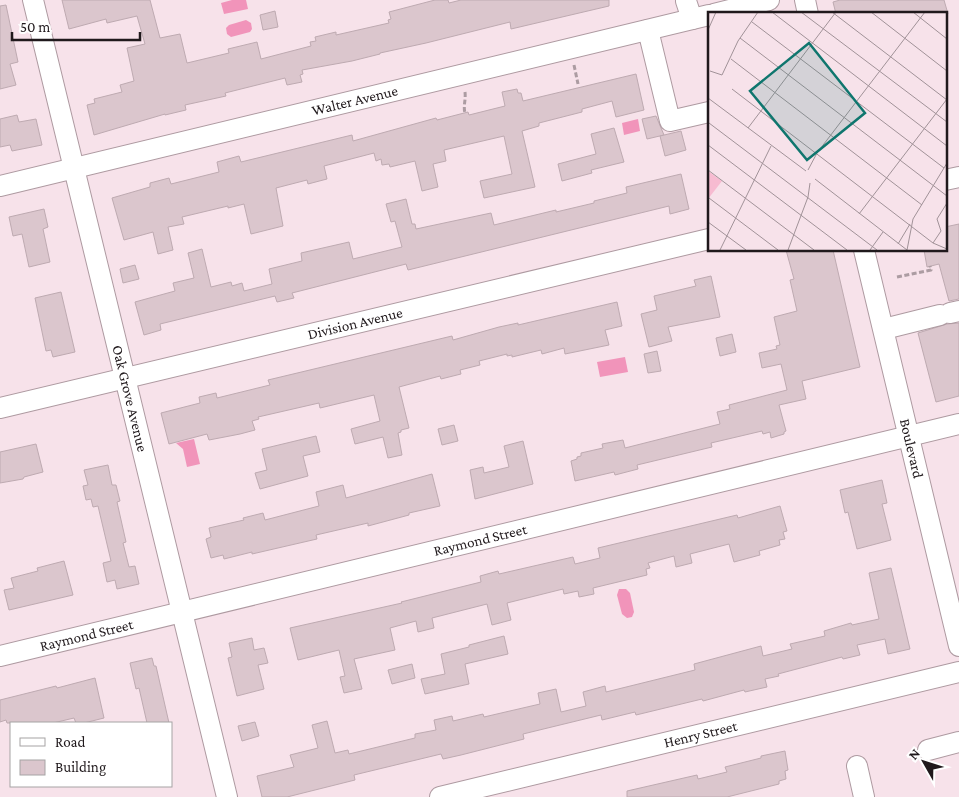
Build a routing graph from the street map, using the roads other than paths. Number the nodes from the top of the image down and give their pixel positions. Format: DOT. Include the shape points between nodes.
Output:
graph roads {
  1 [pos="33,0"];
  2 [pos="769,0"];
  3 [pos="695,12"];
  4 [pos="722,12"];
  5 [pos="648,30"];
  6 [pos="708,112"];
  7 [pos="75,168"];
  8 [pos="959,177"];
  9 [pos="946,180"];
  10 [pos="0,186"];
  11 [pos="708,239"];
  12 [pos="864,251"];
  13 [pos="950,313"];
  14 [pos="884,329"];
  15 [pos="126,377"];
  16 [pos="0,408"];
  17 [pos="959,424"];
  18 [pos="910,436"];
  19 [pos="182,612"];
  20 [pos="959,646"];
  21 [pos="0,656"];
  22 [pos="959,672"];
  23 [pos="959,742"];
  24 [pos="928,750"];
  25 [pos="857,766"];
  26 [pos="227,797"];
  27 [pos="440,797"];
  28 [pos="864,797"];
  1 -- 7 [label="street, Oak Grove Avenue"];
  2 -- 4 [label="street"];
  3 -- 5 [label="street, Walter Avenue"];
  5 -- 6 [label="street" via="670,122"];
  5 -- 7 [label="street, Walter Avenue"];
  7 -- 10 [label="street, Walter Avenue"];
  7 -- 15 [label="street, Oak Grove Avenue"];
  8 -- 9 [label="street"];
  11 -- 15 [label="street, Division Avenue"];
  12 -- 14 [label="street, Boulevard"];
  13 -- 14 [label="street"];
  14 -- 18 [label="street, Boulevard"];
  15 -- 16 [label="street, Division Avenue"];
  15 -- 19 [label="street, Oak Grove Avenue"];
  17 -- 18 [label="street, Raymond Street"];
  18 -- 19 [label="street, Raymond Street"];
  18 -- 20 [label="street, Boulevard"];
  19 -- 21 [label="street, Raymond Street"];
  19 -- 26 [label="street, Oak Grove Avenue"];
  22 -- 27 [label="street, Henry Street"];
  23 -- 24 [label="street"];
  25 -- 28 [label="street"];
}
